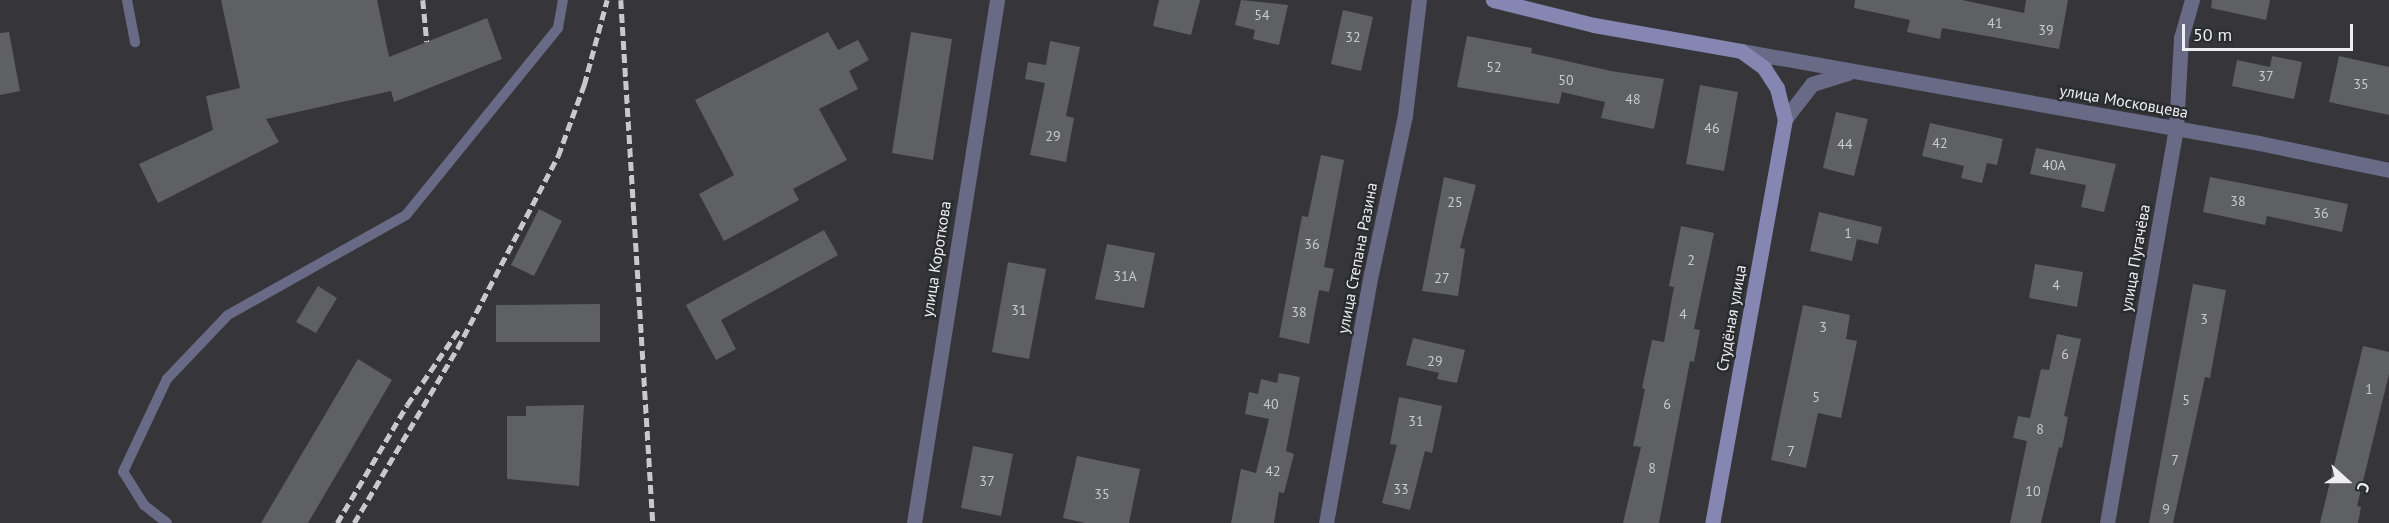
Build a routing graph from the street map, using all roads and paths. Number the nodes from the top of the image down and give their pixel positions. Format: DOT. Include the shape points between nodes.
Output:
graph roads {
  1 [pos="127,0"];
  2 [pos="563,0"];
  3 [pos="997,0"];
  4 [pos="1419,0"];
  5 [pos="1493,0"];
  6 [pos="2192,0"];
  7 [pos="135,42"];
  8 [pos="1741,51"];
  9 [pos="1853,71"];
  10 [pos="1785,119"];
  11 [pos="2176,128"];
  12 [pos="2389,170"];
  13 [pos="167,523"];
  14 [pos="914,523"];
  15 [pos="1326,523"];
  16 [pos="1712,523"];
  17 [pos="2107,523"];
  1 -- 7 [label="lane"];
  2 -- 13 [label="lane" via="558,28 406,215 228,315 167,379 123,472 144,505"];
  3 -- 14 [label="street, улица Короткова"];
  4 -- 15 [label="street, улица Степана Разина" via="1405,115 1371,274"];
  5 -- 8 [label="street, улица Московцева" via="1594,25"];
  6 -- 11 [label="street, улица Пугачёва" via="2181,38"];
  8 -- 9 [label="street, улица Московцева"];
  8 -- 10 [label="street" via="1764,68 1777,87"];
  9 -- 10 [label="street, улица Московцева" via="1812,84"];
  9 -- 11 [label="street, улица Московцева"];
  10 -- 16 [label="street, Студёная улица"];
  11 -- 12 [label="street, улица Московцева"];
  11 -- 17 [label="street, улица Пугачёва"];
}
